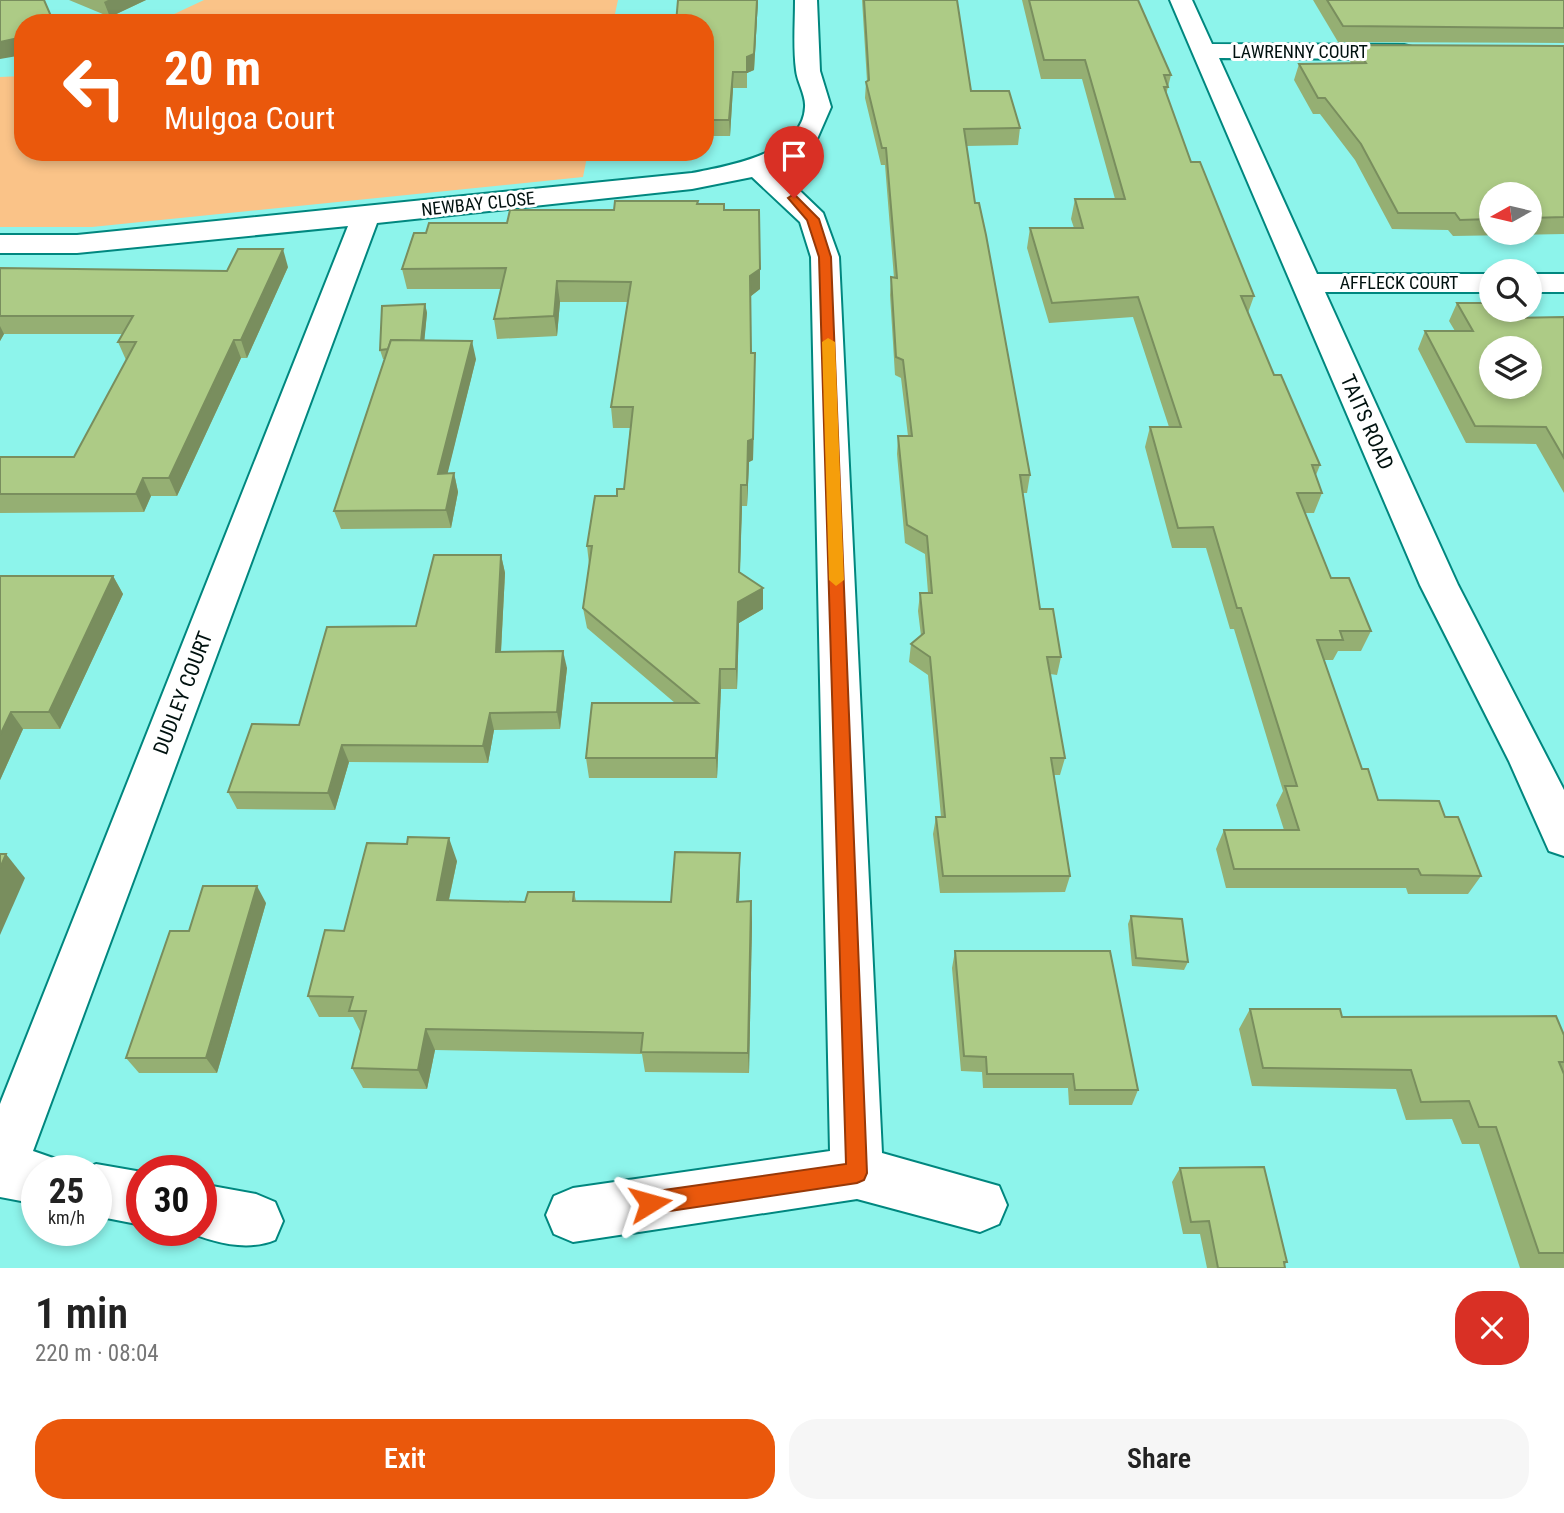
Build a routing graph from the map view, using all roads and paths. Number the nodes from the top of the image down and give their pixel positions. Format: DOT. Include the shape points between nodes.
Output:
graph roads {
  1 [pos="806,0"];
  2 [pos="1181,0"];
  3 [pos="1204,51"];
  4 [pos="1425,52"];
  5 [pos="752,169"];
  6 [pos="366,216"];
  7 [pos="0,244"];
  8 [pos="1306,283"];
  9 [pos="1479,283"];
  10 [pos="1542,283"];
  11 [pos="1564,283"];
  12 [pos="1547,761"];
  13 [pos="1564,838"];
  14 [pos="0,1171"];
  15 [pos="857,1173"];
  16 [pos="21,1175"];
  17 [pos="980,1205"];
  18 [pos="217,1214"];
  19 [pos="573,1215"];
  20 [pos="256,1221"];
  1 -- 5 [label="street, NEWBAY CLOSE" via="808,71 818,107 808,134 779,157"];
  2 -- 3 [label="street, TAITS ROAD"];
  3 -- 4 [label="street, LAWRENNY COURT"];
  3 -- 8 [label="street, TAITS ROAD"];
  5 -- 6 [label="street, NEWBAY CLOSE" via="692,181"];
  5 -- 15 [label="street" via="764,172 813,219 825,257"];
  6 -- 7 [label="street, NEWBAY CLOSE" via="76,244"];
  6 -- 14 [label="street, DUDLEY COURT"];
  8 -- 9 [label="street, AFFLECK COURT"];
  8 -- 12 [label="street, TAITS ROAD" via="1439,585"];
  10 -- 11 [label="street"];
  12 -- 13 [label="street, TAITS ROAD"];
  14 -- 16 [label="street, DUDLEY COURT"];
  15 -- 17 [label="street"];
  15 -- 19 [label="street"];
  18 -- 20 [label="street"];
}
